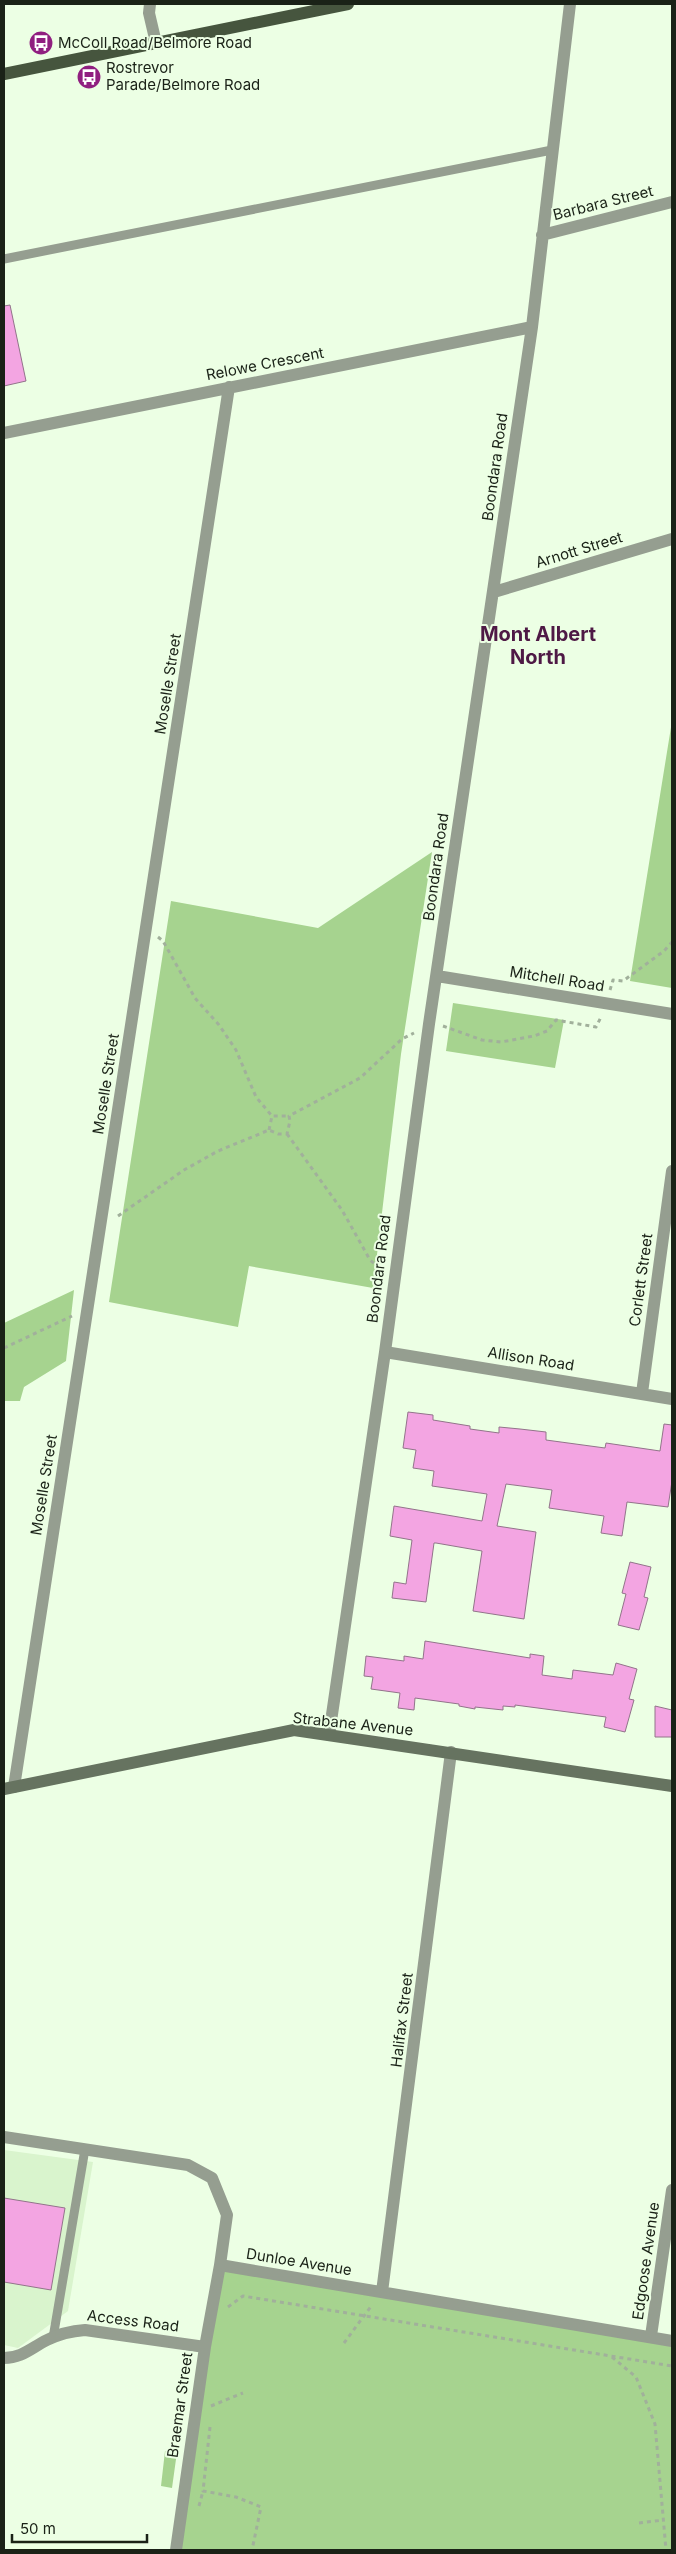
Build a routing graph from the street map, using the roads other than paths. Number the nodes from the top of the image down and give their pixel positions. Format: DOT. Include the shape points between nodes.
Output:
graph roads {
  1 [pos="150,4"];
  2 [pos="348,4"];
  3 [pos="570,4"];
  4 [pos="156,43"];
  5 [pos="4,74"];
  6 [pos="552,150"];
  7 [pos="672,202"];
  8 [pos="542,235"];
  9 [pos="4,259"];
  10 [pos="532,327"];
  11 [pos="229,387"];
  12 [pos="4,434"];
  13 [pos="672,539"];
  14 [pos="494,592"];
  15 [pos="437,976"];
  16 [pos="672,1014"];
  17 [pos="672,1171"];
  18 [pos="385,1352"];
  19 [pos="642,1394"];
  20 [pos="672,1398"];
  21 [pos="329,1735"];
  22 [pos="452,1752"];
  23 [pos="672,1786"];
  24 [pos="9,1788"];
  25 [pos="4,2136"];
  26 [pos="85,2149"];
  27 [pos="672,2190"];
  28 [pos="220,2265"];
  29 [pos="382,2292"];
  30 [pos="651,2336"];
  31 [pos="53,2338"];
  32 [pos="672,2341"];
  33 [pos="204,2347"];
  34 [pos="4,2358"];
  35 [pos="176,2550"];
  1 -- 4 [label="street"];
  2 -- 4 [label="main road"];
  3 -- 6 [label="street, Boondara Road"];
  4 -- 5 [label="main road"];
  6 -- 8 [label="street, Boondara Road"];
  6 -- 9 [label="lane"];
  7 -- 8 [label="street, Barbara Street"];
  8 -- 10 [label="street, Boondara Road"];
  10 -- 11 [label="street, Relowe Crescent"];
  10 -- 14 [label="street, Boondara Road"];
  11 -- 12 [label="street, Relowe Crescent"];
  11 -- 24 [label="street, Moselle Street" via="147,929"];
  13 -- 14 [label="street, Arnott Street"];
  14 -- 15 [label="street, Boondara Road"];
  15 -- 16 [label="street, Mitchell Road"];
  15 -- 18 [label="street, Boondara Road"];
  17 -- 19 [label="street, Corlett Street"];
  18 -- 19 [label="street, Allison Road"];
  18 -- 21 [label="street, Boondara Road"];
  19 -- 20 [label="street, Allison Road"];
  21 -- 22 [label="street, Strabane Avenue"];
  21 -- 24 [label="street, Strabane Avenue" via="294,1730"];
  22 -- 23 [label="street, Strabane Avenue"];
  22 -- 29 [label="street, Halifax Street"];
  25 -- 26 [label="street"];
  26 -- 28 [label="street" via="188,2164 212,2178 227,2215"];
  26 -- 31 [label="lane"];
  27 -- 30 [label="street, Edgoose Avenue"];
  28 -- 29 [label="street, Dunloe Avenue"];
  28 -- 33 [label="street, Braemar Street"];
  29 -- 30 [label="street, Dunloe Avenue"];
  30 -- 32 [label="street, Dunloe Avenue"];
  31 -- 33 [label="street, Access Road" via="85,2330"];
  31 -- 34 [label="street, Access Road" via="24,2356"];
  33 -- 35 [label="street, Braemar Street"];
}
